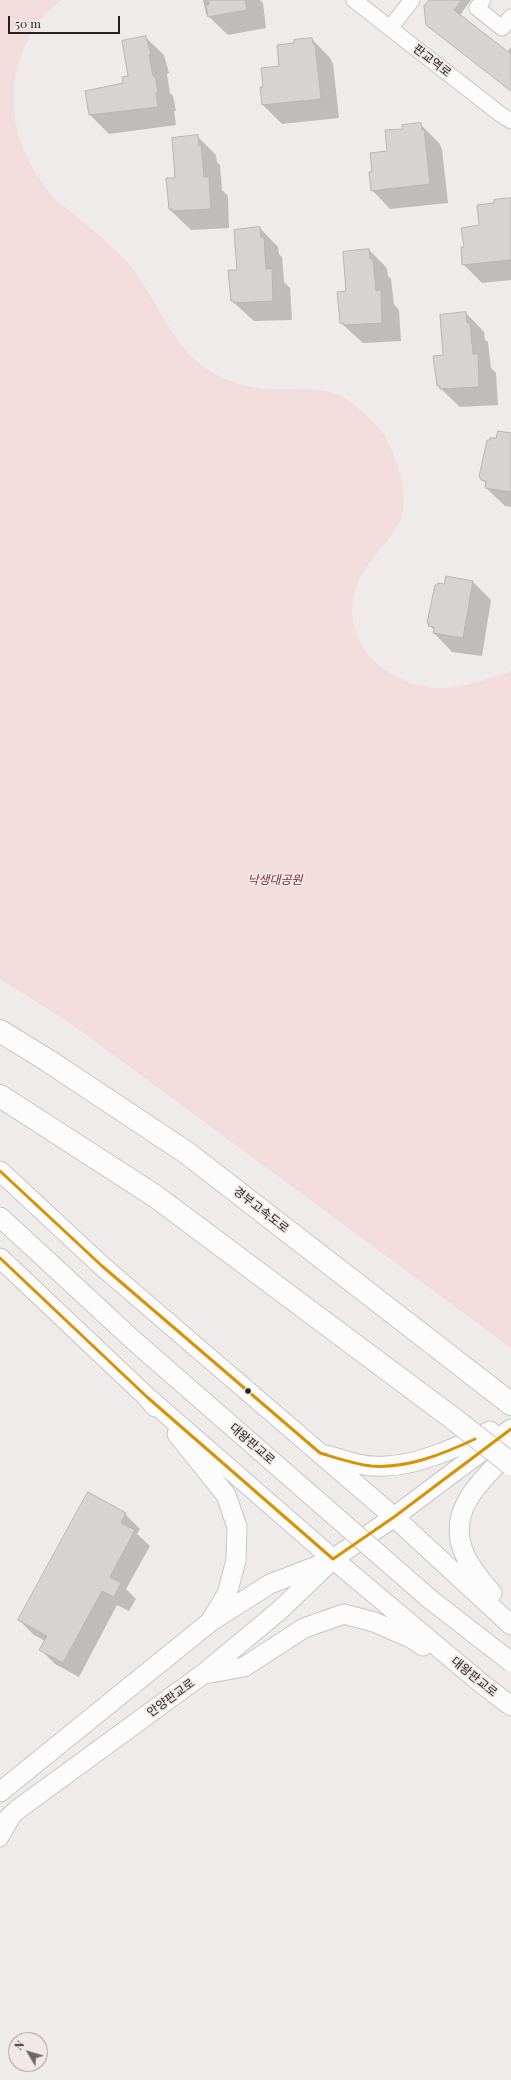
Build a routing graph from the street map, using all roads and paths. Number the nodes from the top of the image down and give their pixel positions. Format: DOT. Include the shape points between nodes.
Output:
graph roads {
  1 [pos="354,0"];
  2 [pos="412,0"];
  3 [pos="483,0"];
  4 [pos="511,17"];
  5 [pos="390,28"];
  6 [pos="511,121"];
  7 [pos="0,1031"];
  8 [pos="0,1096"];
  9 [pos="0,1171"];
  10 [pos="0,1217"];
  11 [pos="0,1258"];
  12 [pos="147,1396"];
  13 [pos="511,1404"];
  14 [pos="511,1421"];
  15 [pos="511,1429"];
  16 [pos="511,1449"];
  17 [pos="320,1453"];
  18 [pos="511,1464"];
  19 [pos="394,1517"];
  20 [pos="333,1559"];
  21 [pos="511,1620"];
  22 [pos="210,1622"];
  23 [pos="511,1625"];
  24 [pos="511,1662"];
  25 [pos="203,1674"];
  26 [pos="482,1684"];
  27 [pos="511,1706"];
  28 [pos="0,1792"];
  29 [pos="18,1810"];
  30 [pos="0,1826"];
  31 [pos="0,1839"];
  1 -- 5 [label="street, 판교역로"];
  2 -- 5 [label="street"];
  3 -- 4 [label="street" via="477,8 502,28"];
  5 -- 6 [label="street, 판교역로"];
  7 -- 13 [label="highway, 경부고속도로" via="187,1153"];
  8 -- 18 [label="highway, bridge" via="155,1196"];
  9 -- 17 [label="main road" via="102,1266"];
  10 -- 24 [label="main road, 대왕판교로, bridge" via="132,1339 419,1589"];
  11 -- 12 [label="main road"];
  12 -- 20 [label="main road, 대왕판교로"];
  12 -- 22 [label="main road" via="226,1495 237,1527 236,1560 227,1594"];
  14 -- 17 [label="main road" via="460,1446 422,1459 386,1466 355,1464"];
  15 -- 19 [label="main road, 안양판교로"];
  16 -- 21 [label="main road" via="469,1498 458,1527 460,1546 476,1575"];
  17 -- 19 [label="main road"];
  19 -- 20 [label="main road, 안양판교로"];
  19 -- 23 [label="main road"];
  20 -- 22 [label="main road, 안양판교로" via="270,1584"];
  20 -- 25 [label="main road, 안양판교로" via="280,1610"];
  20 -- 26 [label="main road, 대왕판교로"];
  22 -- 28 [label="main road, 안양판교로"];
  25 -- 26 [label="main road" via="244,1667 304,1628 344,1614 374,1622 411,1638"];
  25 -- 29 [label="main road, 안양판교로"];
  26 -- 27 [label="main road, 대왕판교로"];
  29 -- 30 [label="main road, 안양판교로"];
  29 -- 31 [label="street"];
}
